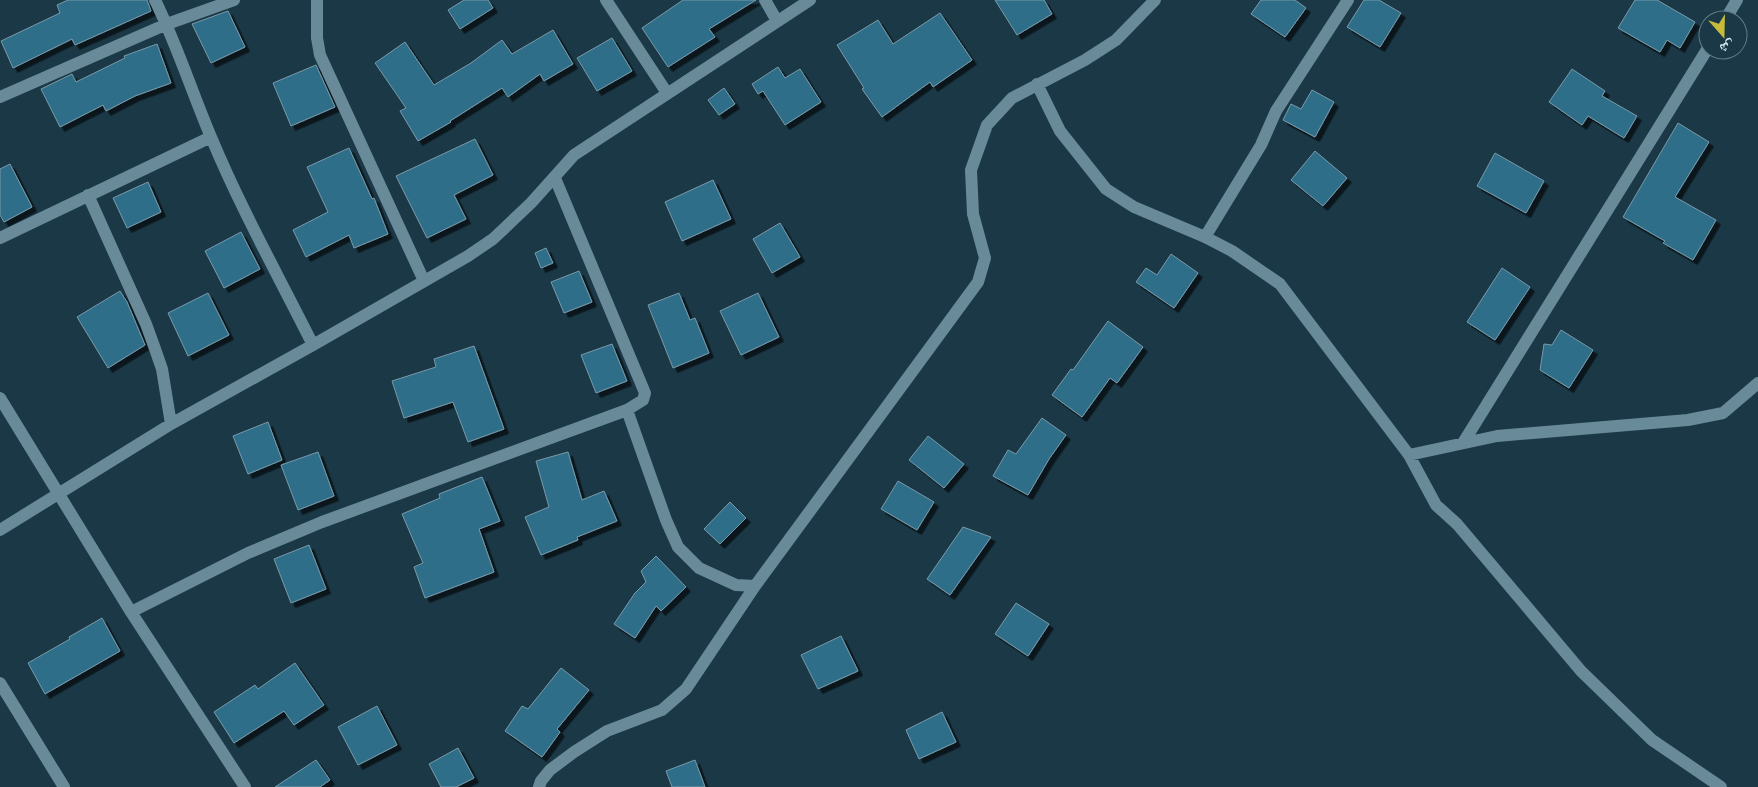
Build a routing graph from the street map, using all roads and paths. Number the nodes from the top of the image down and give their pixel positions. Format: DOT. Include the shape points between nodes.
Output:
graph roads {
  1 [pos="155,0"];
  2 [pos="234,0"];
  3 [pos="317,0"];
  4 [pos="606,0"];
  5 [pos="765,0"];
  6 [pos="810,0"];
  7 [pos="1155,0"];
  8 [pos="1348,0"];
  9 [pos="778,21"];
  10 [pos="167,24"];
  11 [pos="1701,60"];
  12 [pos="1037,84"];
  13 [pos="667,93"];
  14 [pos="0,97"];
  15 [pos="211,137"];
  16 [pos="555,178"];
  17 [pos="88,195"];
  18 [pos="1205,237"];
  19 [pos="0,238"];
  20 [pos="424,281"];
  21 [pos="314,345"];
  22 [pos="1758,383"];
  23 [pos="0,398"];
  24 [pos="627,410"];
  25 [pos="171,424"];
  26 [pos="1463,443"];
  27 [pos="1409,455"];
  28 [pos="59,494"];
  29 [pos="0,530"];
  30 [pos="756,586"];
  31 [pos="131,612"];
  32 [pos="0,683"];
  33 [pos="64,787"];
  34 [pos="244,787"];
  35 [pos="539,787"];
  36 [pos="1721,787"];
  1 -- 10 [label="street"];
  2 -- 10 [label="street"];
  3 -- 20 [label="street" via="320,55"];
  4 -- 13 [label="street"];
  5 -- 9 [label="street"];
  6 -- 9 [label="street"];
  7 -- 12 [label="street" via="1116,40"];
  8 -- 18 [label="street" via="1276,111 1261,144"];
  9 -- 13 [label="street"];
  10 -- 14 [label="street"];
  10 -- 15 [label="street"];
  11 -- 26 [label="street"];
  12 -- 18 [label="street" via="1060,131 1106,189 1134,207"];
  12 -- 30 [label="street" via="1012,98 987,124 971,170 974,214 985,258 978,282"];
  13 -- 16 [label="street" via="574,155"];
  15 -- 17 [label="street"];
  15 -- 21 [label="street"];
  16 -- 20 [label="street" via="493,239"];
  16 -- 24 [label="street" via="645,393 643,400"];
  17 -- 19 [label="street"];
  17 -- 25 [label="street" via="152,339 162,368"];
  18 -- 27 [label="street" via="1232,250 1280,284"];
  20 -- 21 [label="street"];
  21 -- 25 [label="street"];
  22 -- 26 [label="street" via="1723,412 1688,420 1497,436"];
  23 -- 28 [label="street"];
  24 -- 30 [label="street" via="678,547 699,568 736,584"];
  24 -- 31 [label="street" via="322,522 248,553"];
  25 -- 28 [label="street"];
  26 -- 27 [label="street"];
  27 -- 36 [label="street" via="1436,505 1457,524 1581,670 1652,740"];
  28 -- 29 [label="street"];
  28 -- 31 [label="street"];
  30 -- 35 [label="street" via="686,689 662,710 607,731 574,752 550,770"];
  31 -- 34 [label="street"];
  32 -- 33 [label="street"];
}
